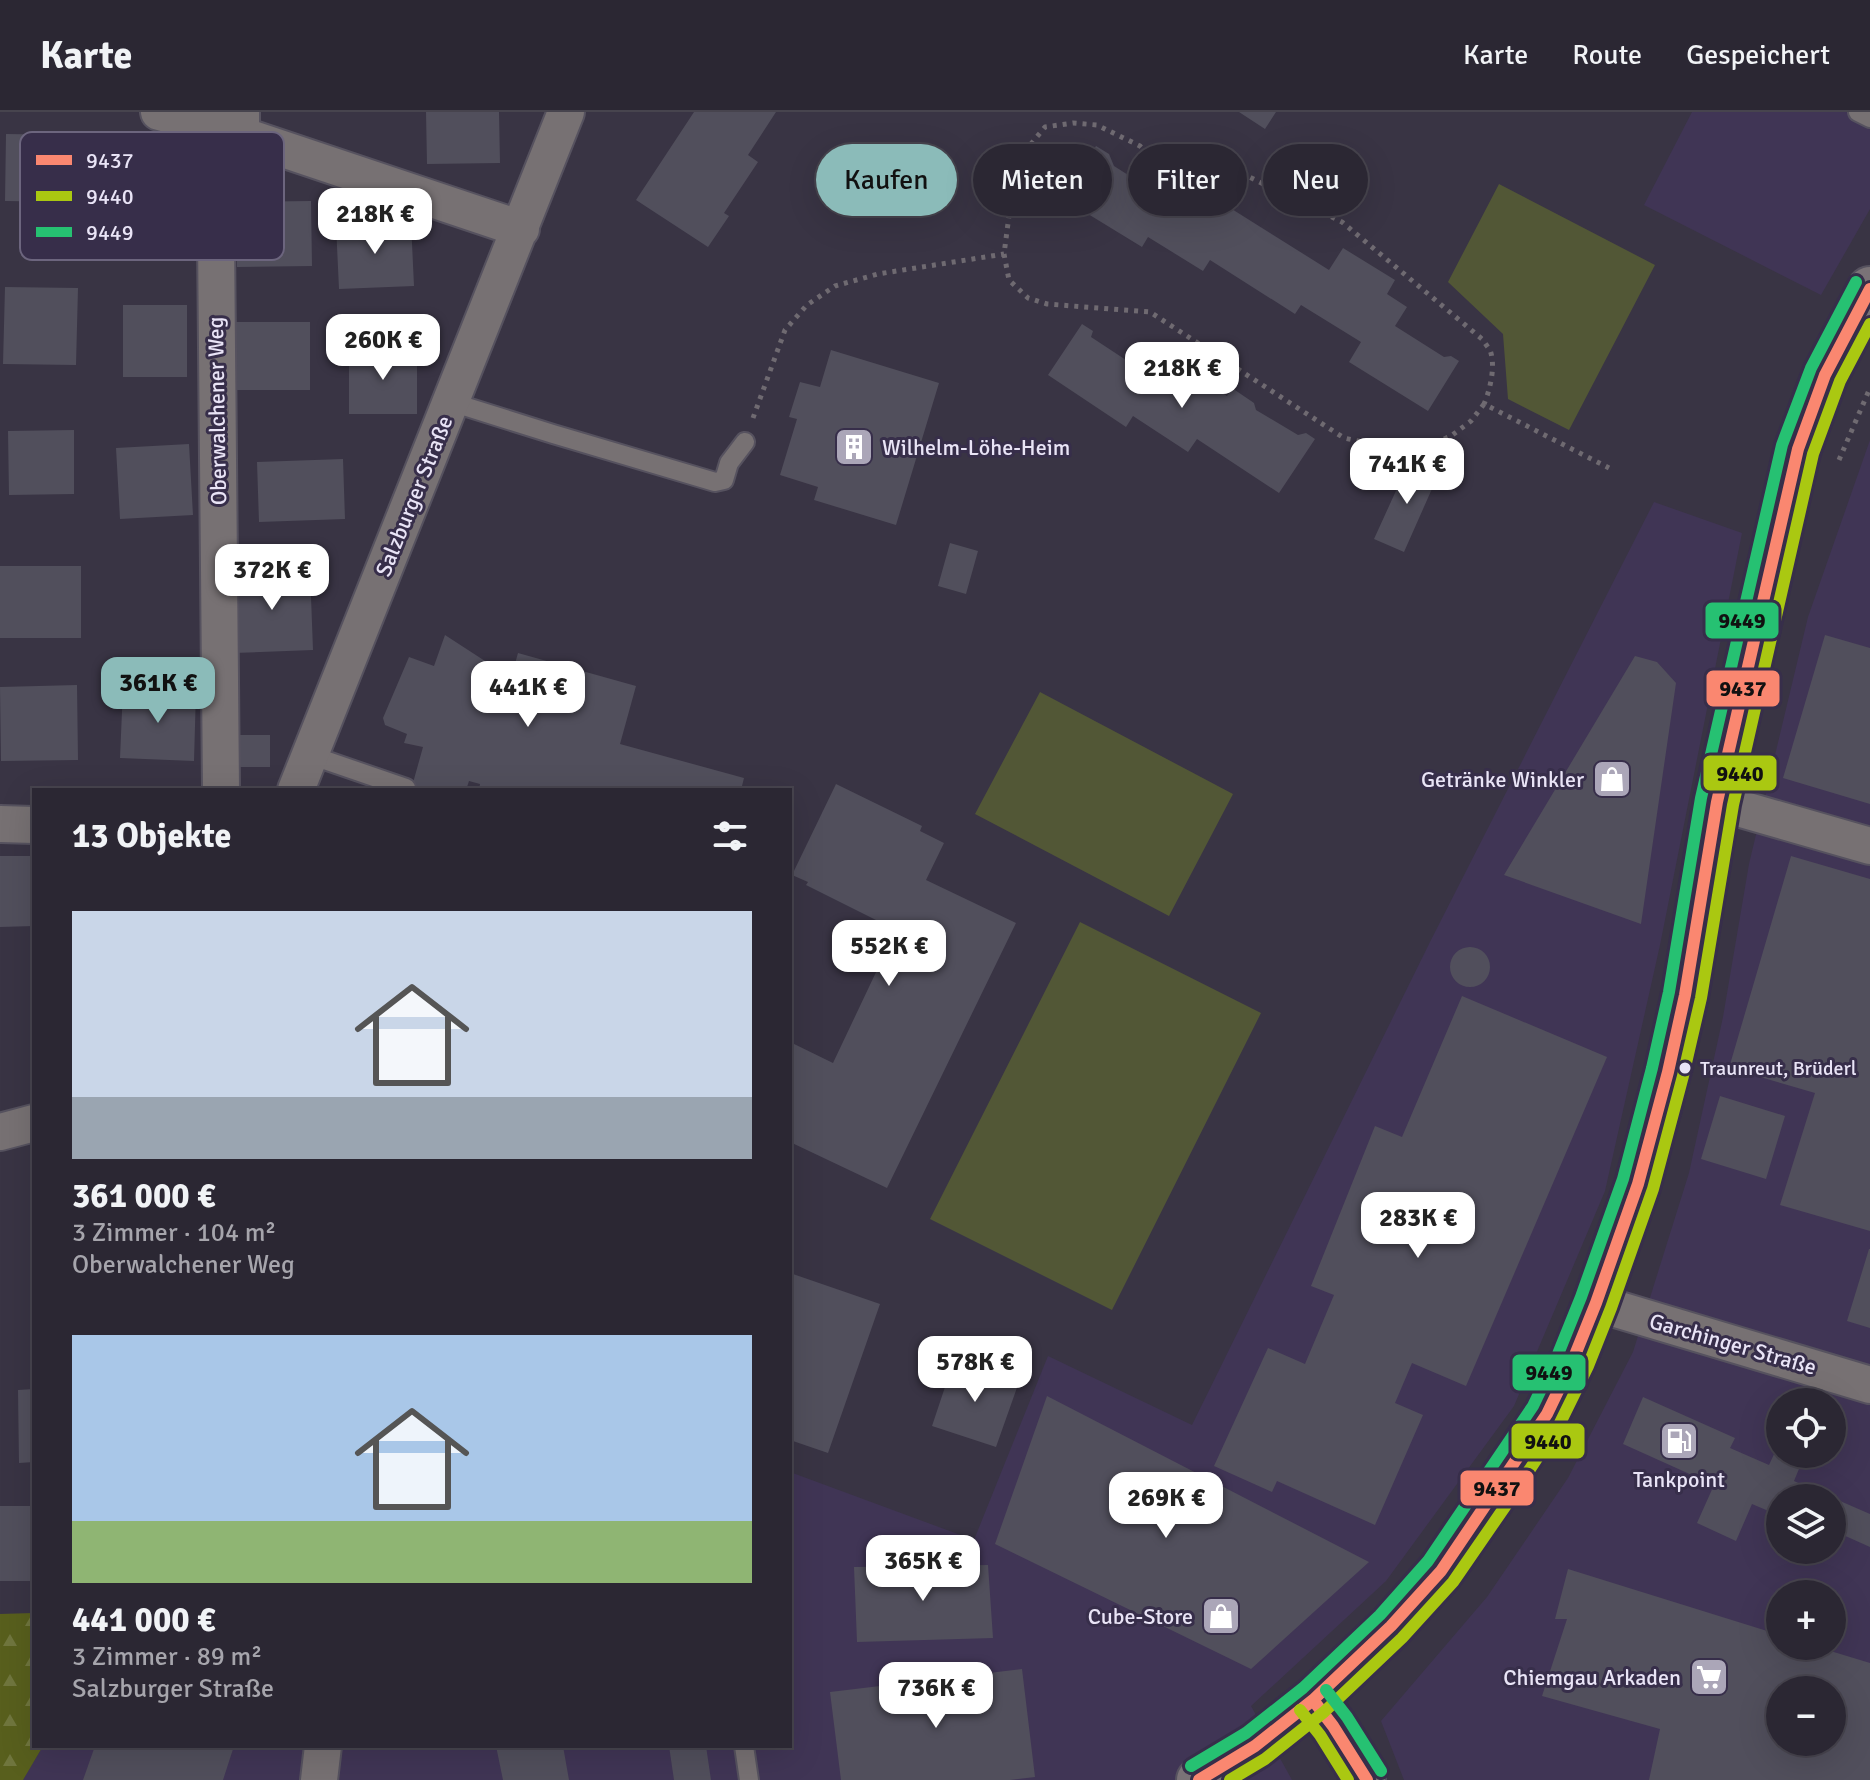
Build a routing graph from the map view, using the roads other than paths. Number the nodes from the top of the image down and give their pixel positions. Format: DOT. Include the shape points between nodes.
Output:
graph roads {
  1 [pos="159,112"];
  2 [pos="566,112"];
  3 [pos="1858,112"];
  4 [pos="1870,118"];
  5 [pos="232,125"];
  6 [pos="251,132"];
  7 [pos="284,144"];
  8 [pos="521,229"];
  9 [pos="230,260"];
  10 [pos="1870,289"];
  11 [pos="451,402"];
  12 [pos="745,442"];
  13 [pos="310,755"];
  14 [pos="221,788"];
  15 [pos="297,788"];
  16 [pos="406,788"];
  17 [pos="1717,802"];
  18 [pos="0,824"];
  19 [pos="32,825"];
  20 [pos="1870,846"];
  21 [pos="32,1124"];
  22 [pos="0,1132"];
  23 [pos="1596,1303"];
  24 [pos="1870,1385"];
  25 [pos="1313,1700"];
  26 [pos="323,1748"];
  27 [pos="744,1748"];
  28 [pos="319,1780"];
  29 [pos="749,1780"];
  30 [pos="1199,1780"];
  31 [pos="1367,1780"];
  1 -- 5 [label="street"];
  2 -- 8 [label="street, Salzburger Straße"];
  3 -- 4 [label="lane"];
  5 -- 6 [label="street"];
  7 -- 8 [label="street"];
  8 -- 11 [label="street, Salzburger Straße"];
  9 -- 14 [label="street, Oberwalchener Weg"];
  10 -- 17 [label="street" via="1825,375 1798,449"];
  11 -- 12 [label="lane" via="715,482 724,480"];
  11 -- 13 [label="street, Salzburger Straße"];
  13 -- 15 [label="street, Salzburger Straße"];
  13 -- 16 [label="lane"];
  17 -- 20 [label="street"];
  17 -- 23 [label="street" via="1668,1072 1638,1184"];
  18 -- 19 [label="street"];
  21 -- 22 [label="street"];
  23 -- 24 [label="street, Garchinger Straße"];
  23 -- 25 [label="street" via="1547,1414 1441,1571"];
  25 -- 30 [label="street" via="1255,1746"];
  25 -- 31 [label="street"];
  26 -- 28 [label="street"];
  27 -- 29 [label="lane"];
}
